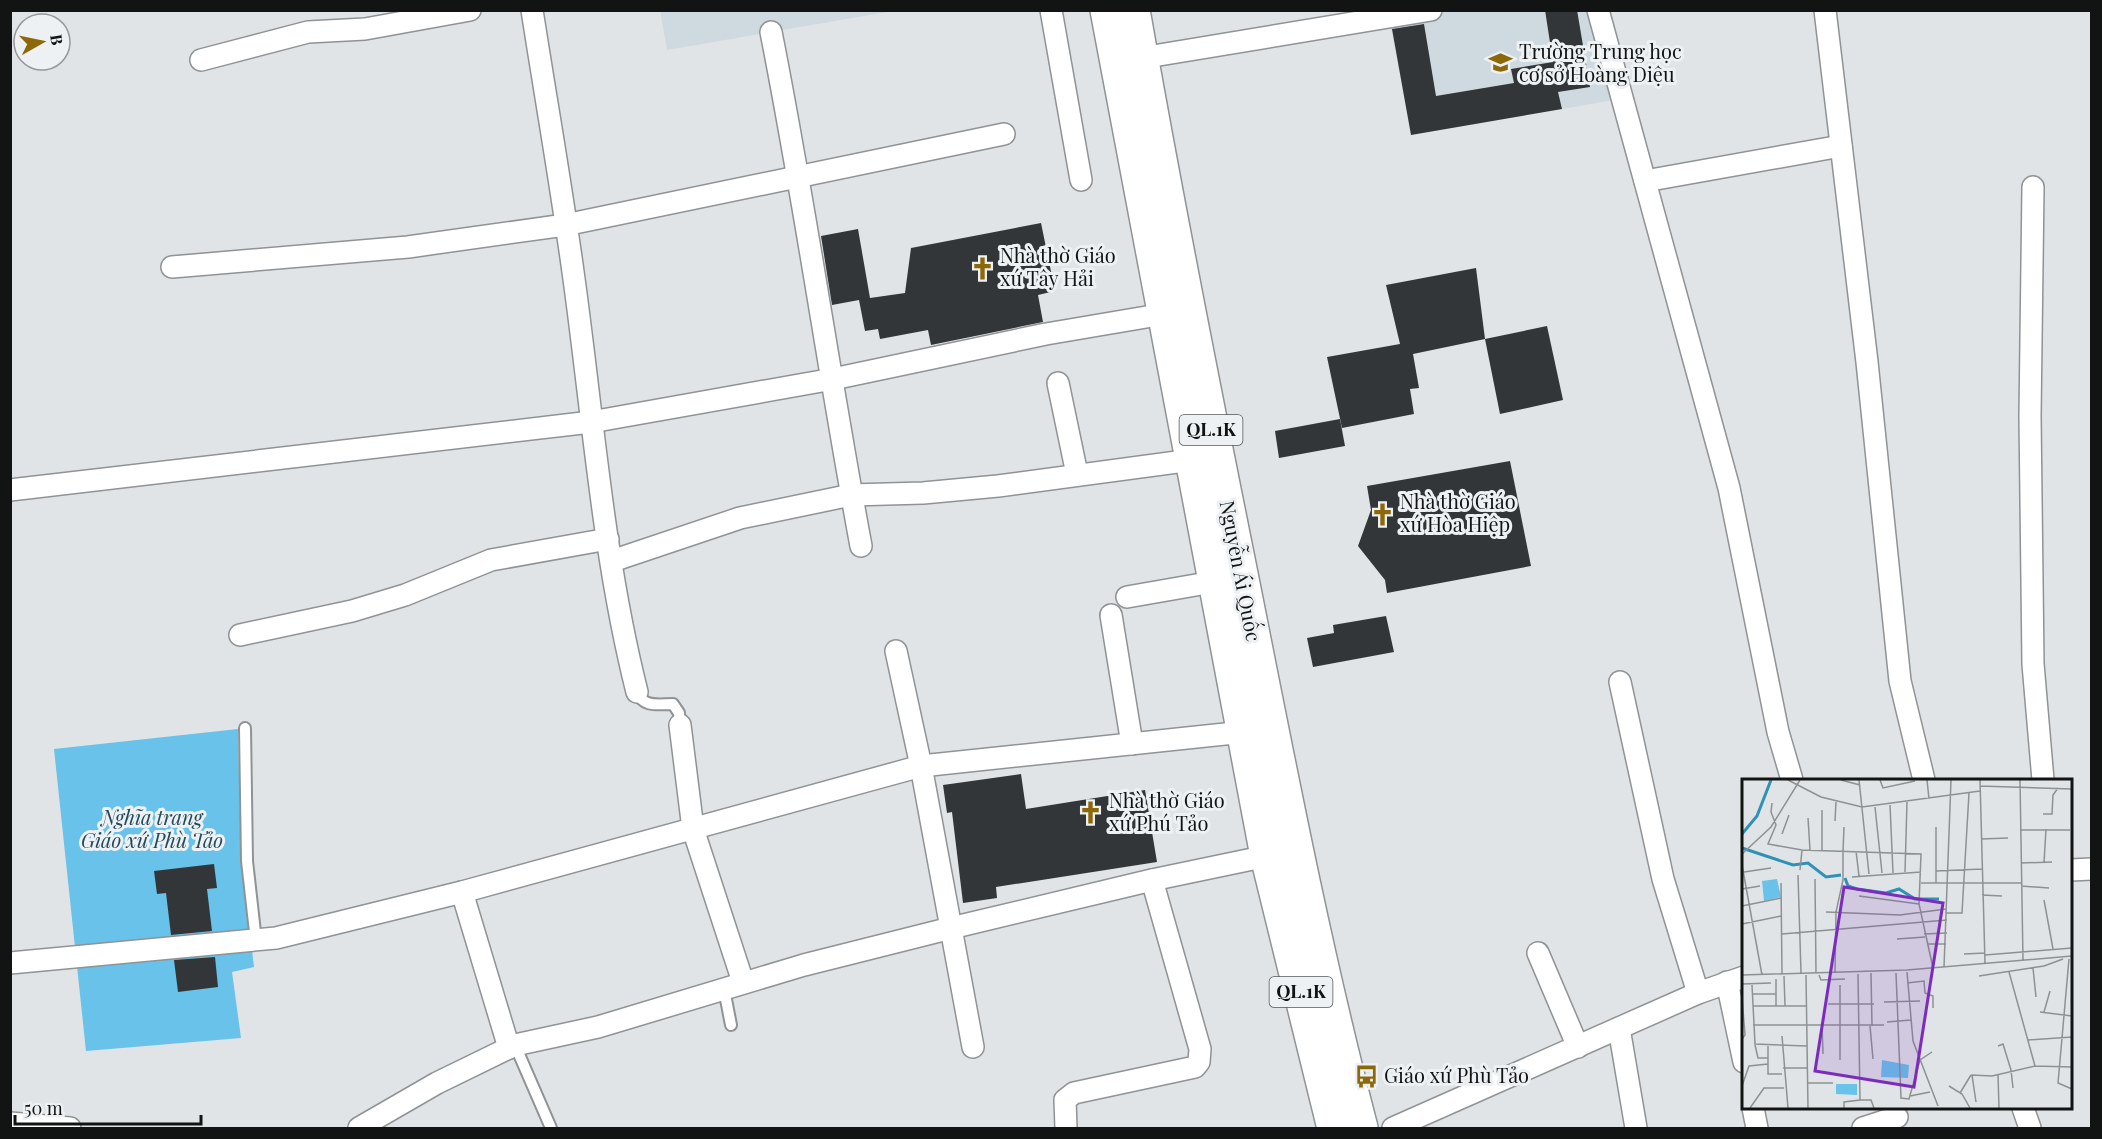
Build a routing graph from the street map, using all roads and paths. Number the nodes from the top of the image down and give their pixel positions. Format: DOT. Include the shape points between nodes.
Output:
graph roads {
  1 [pos="470,10"];
  2 [pos="532,10"];
  3 [pos="1051,10"];
  4 [pos="1107,10"];
  5 [pos="1133,10"];
  6 [pos="1431,10"];
  7 [pos="1598,10"];
  8 [pos="1825,10"];
  9 [pos="771,32"];
  10 [pos="1141,58"];
  11 [pos="201,60"];
  12 [pos="1004,135"];
  13 [pos="1841,146"];
  14 [pos="800,178"];
  15 [pos="1081,180"];
  16 [pos="1645,181"];
  17 [pos="2033,187"];
  18 [pos="565,225"];
  19 [pos="172,267"];
  20 [pos="1164,314"];
  21 [pos="833,379"];
  22 [pos="1058,383"];
  23 [pos="591,422"];
  24 [pos="1192,460"];
  25 [pos="1077,474"];
  26 [pos="10,490"];
  27 [pos="851,495"];
  28 [pos="608,539"];
  29 [pos="861,546"];
  30 [pos="612,561"];
  31 [pos="1213,582"];
  32 [pos="1127,597"];
  33 [pos="1111,615"];
  34 [pos="240,635"];
  35 [pos="896,651"];
  36 [pos="1620,682"];
  37 [pos="637,692"];
  38 [pos="680,725"];
  39 [pos="245,728"];
  40 [pos="1244,732"];
  41 [pos="1132,744"];
  42 [pos="921,766"];
  43 [pos="1792,779"];
  44 [pos="1924,779"];
  45 [pos="2043,779"];
  46 [pos="693,830"];
  47 [pos="1281,853"];
  48 [pos="1152,880"];
  49 [pos="462,892"];
  50 [pos="951,928"];
  51 [pos="256,941"];
  52 [pos="1538,953"];
  53 [pos="10,963"];
  54 [pos="1735,980"];
  55 [pos="733,986"];
  56 [pos="1698,993"];
  57 [pos="731,1025"];
  58 [pos="1619,1028"];
  59 [pos="512,1046"];
  60 [pos="973,1047"];
  61 [pos="1578,1047"];
  62 [pos="1742,1052"];
  63 [pos="1753,1109"];
  64 [pos="2024,1109"];
  65 [pos="1897,1118"];
  66 [pos="10,1123"];
  67 [pos="70,1128"];
  68 [pos="358,1128"];
  69 [pos="551,1128"];
  70 [pos="1066,1128"];
  71 [pos="1335,1128"];
  72 [pos="1360,1128"];
  73 [pos="1393,1128"];
  74 [pos="1636,1128"];
  75 [pos="1757,1128"];
  76 [pos="1863,1128"];
  77 [pos="2030,1128"];
  1 -- 11 [label="street" via="365,28 308,32"];
  2 -- 18 [label="street"];
  3 -- 15 [label="street"];
  4 -- 20 [label="main road, Nguyễn Ái Quốc / QL.1K"];
  5 -- 10 [label="main road, Nguyễn Ái Quốc / QL.1K"];
  6 -- 10 [label="street"];
  7 -- 16 [label="street"];
  8 -- 13 [label="street"];
  9 -- 14 [label="street"];
  10 -- 47 [label="main road, Nguyễn Ái Quốc / QL.1K"];
  12 -- 14 [label="street"];
  13 -- 16 [label="street"];
  13 -- 44 [label="street" via="1900,681"];
  14 -- 18 [label="street"];
  14 -- 21 [label="street"];
  16 -- 43 [label="street" via="1729,488 1778,732"];
  17 -- 45 [label="street" via="2033,664"];
  18 -- 19 [label="street" via="408,247"];
  18 -- 23 [label="street"];
  20 -- 21 [label="street" via="1046,334"];
  20 -- 24 [label="main road, Nguyễn Ái Quốc / QL.1K"];
  21 -- 23 [label="street"];
  21 -- 27 [label="street"];
  22 -- 25 [label="street"];
  23 -- 26 [label="street"];
  23 -- 28 [label="street"];
  24 -- 25 [label="street"];
  24 -- 31 [label="main road, Nguyễn Ái Quốc / QL.1K"];
  25 -- 27 [label="street" via="955,490"];
  27 -- 29 [label="street"];
  27 -- 30 [label="street" via="740,518"];
  28 -- 30 [label="street"];
  28 -- 34 [label="street" via="490,560 352,611"];
  30 -- 37 [label="street"];
  31 -- 32 [label="street"];
  31 -- 40 [label="main road, Nguyễn Ái Quốc / QL.1K"];
  33 -- 41 [label="street"];
  35 -- 42 [label="street"];
  36 -- 56 [label="street" via="1663,879"];
  37 -- 38 [label="lane" via="643,701 673,704"];
  38 -- 46 [label="street"];
  39 -- 51 [label="lane" via="247,861"];
  40 -- 41 [label="street"];
  40 -- 47 [label="main road, Nguyễn Ái Quốc / QL.1K" via="1260,819"];
  41 -- 42 [label="street"];
  42 -- 46 [label="street"];
  42 -- 50 [label="street"];
  46 -- 49 [label="street"];
  46 -- 55 [label="street"];
  47 -- 48 [label="street"];
  47 -- 71 [label="main road, Nguyễn Ái Quốc / QL.1K"];
  47 -- 72 [label="main road, Nguyễn Ái Quốc / QL.1K" via="1327,997"];
  48 -- 50 [label="street"];
  48 -- 70 [label="street" via="1200,1049 1199,1062 1195,1067 1074,1093 1065,1100"];
  49 -- 51 [label="street"];
  49 -- 59 [label="street"];
  50 -- 55 [label="street"];
  50 -- 60 [label="street"];
  51 -- 53 [label="street"];
  52 -- 61 [label="street"];
  54 -- 56 [label="street"];
  54 -- 62 [label="street"];
  55 -- 57 [label="lane"];
  55 -- 59 [label="street" via="598,1027"];
  56 -- 58 [label="street"];
  58 -- 61 [label="street"];
  58 -- 74 [label="street"];
  59 -- 68 [label="street"];
  59 -- 69 [label="lane"];
  61 -- 73 [label="street"];
  63 -- 75 [label="street"];
  64 -- 77 [label="street"];
  65 -- 76 [label="street"];
  66 -- 67 [label="street"];
}
